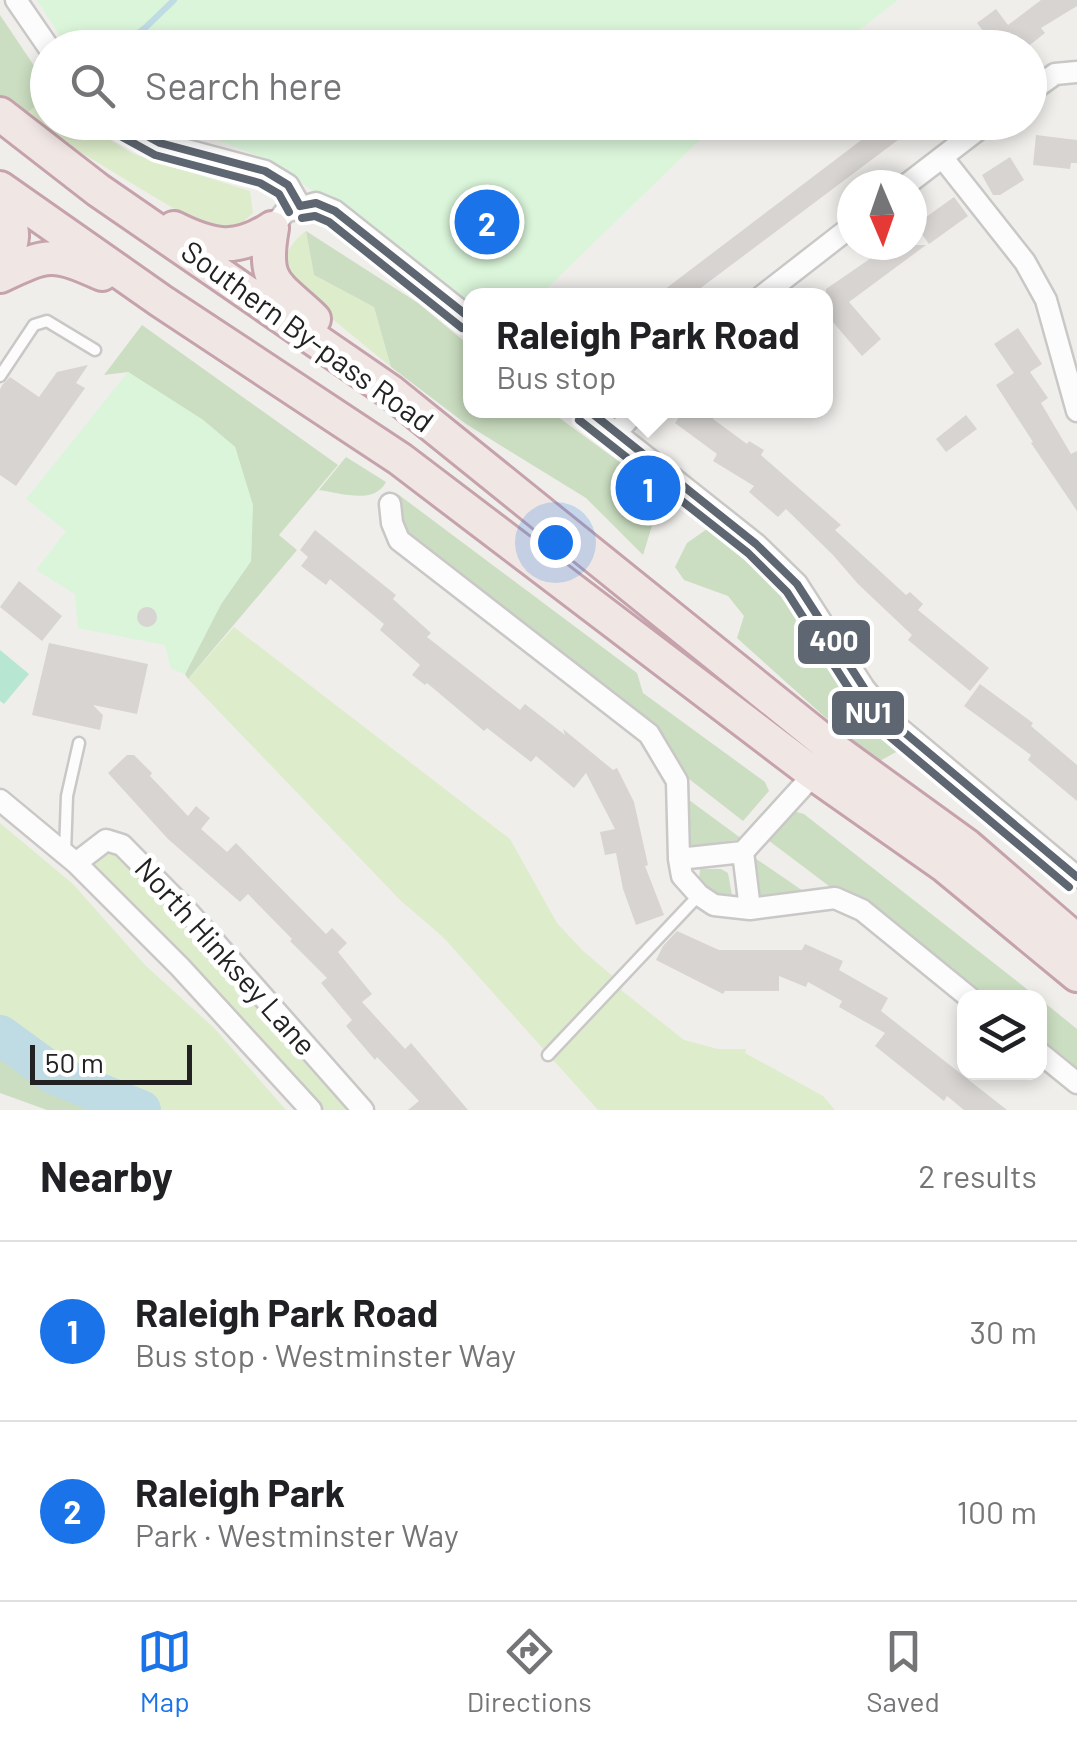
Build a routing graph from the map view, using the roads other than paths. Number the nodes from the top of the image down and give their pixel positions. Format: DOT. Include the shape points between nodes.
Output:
graph roads {
  1 [pos="16,0"];
  2 [pos="37,30"];
  3 [pos="1077,72"];
  4 [pos="1047,80"];
  5 [pos="0,114"];
  6 [pos="30,137"];
  7 [pos="34,140"];
  8 [pos="155,140"];
  9 [pos="964,140"];
  10 [pos="942,157"];
  11 [pos="925,170"];
  12 [pos="0,188"];
  13 [pos="98,190"];
  14 [pos="300,206"];
  15 [pos="0,209"];
  16 [pos="272,228"];
  17 [pos="837,238"];
  18 [pos="0,266"];
  19 [pos="0,276"];
  20 [pos="772,288"];
  21 [pos="161,301"];
  22 [pos="463,312"];
  23 [pos="95,350"];
  24 [pos="0,376"];
  25 [pos="391,392"];
  26 [pos="1077,411"];
  27 [pos="597,418"];
  28 [pos="630,418"];
  29 [pos="616,433"];
  30 [pos="390,504"];
  31 [pos="79,743"];
  32 [pos="814,774"];
  33 [pos="0,800"];
  34 [pos="743,852"];
  35 [pos="71,858"];
  36 [pos="679,859"];
  37 [pos="1077,877"];
  38 [pos="699,896"];
  39 [pos="750,909"];
  40 [pos="1077,941"];
  41 [pos="1077,975"];
  42 [pos="960,990"];
  43 [pos="548,1055"];
  44 [pos="1047,1059"];
  45 [pos="1077,1083"];
  46 [pos="310,1110"];
  47 [pos="363,1110"];
  1 -- 2 [label="street"];
  3 -- 4 [label="street"];
  5 -- 6 [label="highway, Southern By-pass Road"];
  7 -- 13 [label="highway, Southern By-pass Road"];
  8 -- 14 [label="street" via="264,172 288,186"];
  9 -- 10 [label="street"];
  10 -- 11 [label="street"];
  10 -- 26 [label="street" via="1025,262 1046,300"];
  12 -- 21 [label="highway, Southern By-pass Road"];
  13 -- 16 [label="highway" via="190,236 222,244 250,243"];
  13 -- 25 [label="highway, Southern By-pass Road"];
  14 -- 16 [label="street"];
  14 -- 22 [label="street" via="316,203 334,211"];
  15 -- 18 [label="highway" via="11,220 14,239"];
  16 -- 25 [label="highway" via="270,277"];
  17 -- 20 [label="street"];
  19 -- 21 [label="highway" via="39,257 64,259"];
  21 -- 32 [label="highway, Southern By-pass Road" via="400,459"];
  23 -- 24 [label="lane" via="47,320 34,326"];
  25 -- 40 [label="highway, Southern By-pass Road" via="836,751 967,846"];
  27 -- 29 [label="street"];
  28 -- 29 [label="street"];
  29 -- 37 [label="street" via="798,584 892,722"];
  30 -- 36 [label="street" via="400,540 649,734 678,781"];
  31 -- 35 [label="lane" via="67,796"];
  32 -- 34 [label="street"];
  32 -- 41 [label="highway, Southern By-pass Road" via="945,866"];
  33 -- 35 [label="street, North Hinksey Lane"];
  34 -- 36 [label="street"];
  34 -- 39 [label="street"];
  35 -- 46 [label="street, North Hinksey Lane"];
  35 -- 47 [label="street, North Hinksey Lane" via="106,840 122,845"];
  36 -- 38 [label="street" via="682,876"];
  38 -- 39 [label="street" via="714,905"];
  38 -- 43 [label="lane"];
  39 -- 42 [label="street" via="835,898 862,910"];
  44 -- 45 [label="street"];
}
